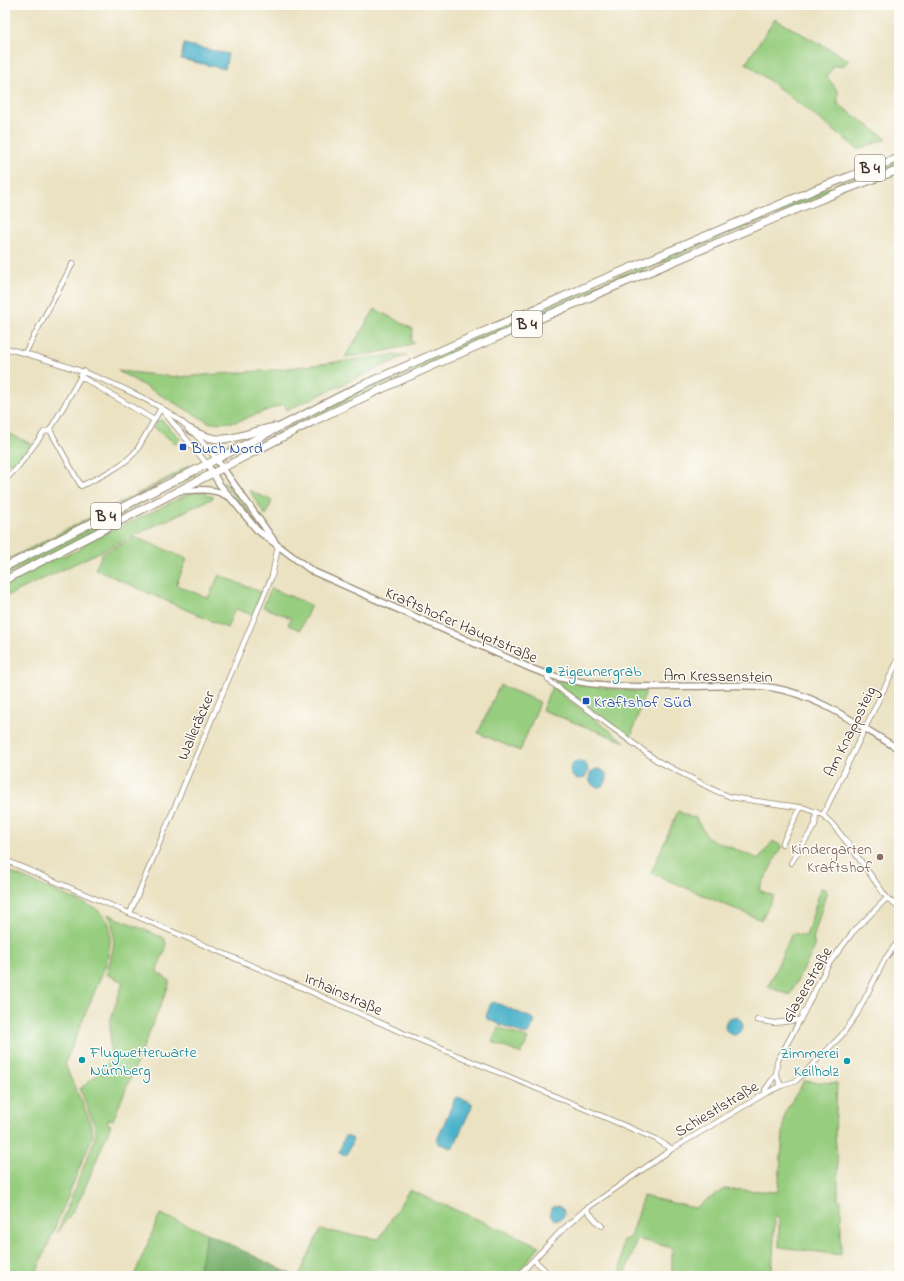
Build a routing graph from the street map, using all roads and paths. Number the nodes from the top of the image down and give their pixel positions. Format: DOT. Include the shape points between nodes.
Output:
graph roads {
  1 [pos="899,158"];
  2 [pos="899,170"];
  3 [pos="73,263"];
  4 [pos="5,348"];
  5 [pos="25,353"];
  6 [pos="84,371"];
  7 [pos="80,376"];
  8 [pos="161,408"];
  9 [pos="154,420"];
  10 [pos="283,426"];
  11 [pos="189,429"];
  12 [pos="50,430"];
  13 [pos="217,460"];
  14 [pos="207,464"];
  15 [pos="223,468"];
  16 [pos="213,473"];
  17 [pos="5,480"];
  18 [pos="180,491"];
  19 [pos="231,499"];
  20 [pos="278,546"];
  21 [pos="5,567"];
  22 [pos="5,580"];
  23 [pos="899,658"];
  24 [pos="547,674"];
  25 [pos="865,729"];
  26 [pos="899,748"];
  27 [pos="801,807"];
  28 [pos="816,812"];
  29 [pos="823,815"];
  30 [pos="782,844"];
  31 [pos="5,860"];
  32 [pos="791,863"];
  33 [pos="888,898"];
  34 [pos="899,908"];
  35 [pos="130,913"];
  36 [pos="899,940"];
  37 [pos="757,1020"];
  38 [pos="800,1020"];
  39 [pos="776,1074"];
  40 [pos="781,1086"];
  41 [pos="766,1093"];
  42 [pos="672,1149"];
  43 [pos="586,1209"];
  44 [pos="602,1226"];
  45 [pos="534,1260"];
  46 [pos="518,1276"];
  47 [pos="551,1276"];
  1 -- 10 [label="main road, B 4" via="821,187 599,281 358,387"];
  2 -- 15 [label="main road, B 4" via="825,198 512,331 362,398"];
  3 -- 5 [label="street"];
  4 -- 5 [label="street"];
  5 -- 6 [label="street"];
  6 -- 7 [label="street"];
  6 -- 8 [label="street" via="110,381"];
  7 -- 9 [label="street"];
  7 -- 12 [label="street"];
  8 -- 9 [label="street"];
  8 -- 11 [label="street"];
  8 -- 14 [label="street"];
  9 -- 12 [label="street" via="137,450 120,466 81,486"];
  10 -- 11 [label="main road, B 4" via="218,440"];
  10 -- 13 [label="main road, B 4"];
  11 -- 13 [label="street"];
  12 -- 17 [label="street" via="44,432"];
  13 -- 14 [label="main road, B 4"];
  13 -- 15 [label="street, Kraftshofer Hauptstraße"];
  14 -- 16 [label="street, Kraftshofer Hauptstraße"];
  14 -- 21 [label="main road, B 4"];
  15 -- 16 [label="main road, B 4"];
  15 -- 20 [label="street, Kraftshofer Hauptstraße"];
  16 -- 18 [label="main road, B 4"];
  16 -- 19 [label="street, Kraftshofer Hauptstraße"];
  18 -- 19 [label="street" via="209,490"];
  18 -- 22 [label="main road, B 4"];
  19 -- 20 [label="street, Kraftshofer Hauptstraße" via="257,530"];
  20 -- 24 [label="street, Kraftshofer Hauptstraße" via="322,577"];
  20 -- 35 [label="street, Walleräcker" via="272,576"];
  23 -- 25 [label="street, Am Knappsteig"];
  24 -- 25 [label="street, Am Kressenstein" via="618,686 773,687 810,698"];
  24 -- 27 [label="street, Kraftshofer Hauptstraße" via="552,683 656,760 731,797"];
  25 -- 26 [label="street, Am Kressenstein"];
  25 -- 29 [label="street, Am Knappsteig"];
  27 -- 28 [label="street, Kraftshofer Hauptstraße"];
  27 -- 30 [label="street"];
  28 -- 29 [label="street, Kraftshofer Hauptstraße"];
  28 -- 32 [label="street" via="815,825"];
  29 -- 33 [label="street, Kraftshofer Hauptstraße" via="850,846"];
  31 -- 35 [label="street, Irrhainstraße"];
  33 -- 34 [label="street, Kraftshofer Hauptstraße"];
  33 -- 38 [label="street, Glaserstraße" via="853,932 828,965"];
  35 -- 42 [label="street, Irrhainstraße" via="403,1033 656,1139"];
  36 -- 40 [label="street, Schiestlstraße" via="885,959 857,1014 841,1036 796,1081"];
  37 -- 38 [label="street" via="774,1023"];
  38 -- 39 [label="street, Glaserstraße" via="777,1062"];
  39 -- 40 [label="street"];
  39 -- 41 [label="street, Glaserstraße" via="765,1090"];
  40 -- 41 [label="street, Schiestlstraße"];
  41 -- 42 [label="street, Schiestlstraße"];
  42 -- 43 [label="street, Schiestlstraße"];
  43 -- 44 [label="street"];
  43 -- 45 [label="street, Schiestlstraße"];
  45 -- 46 [label="street, Schiestlstraße"];
  45 -- 47 [label="street"];
}
